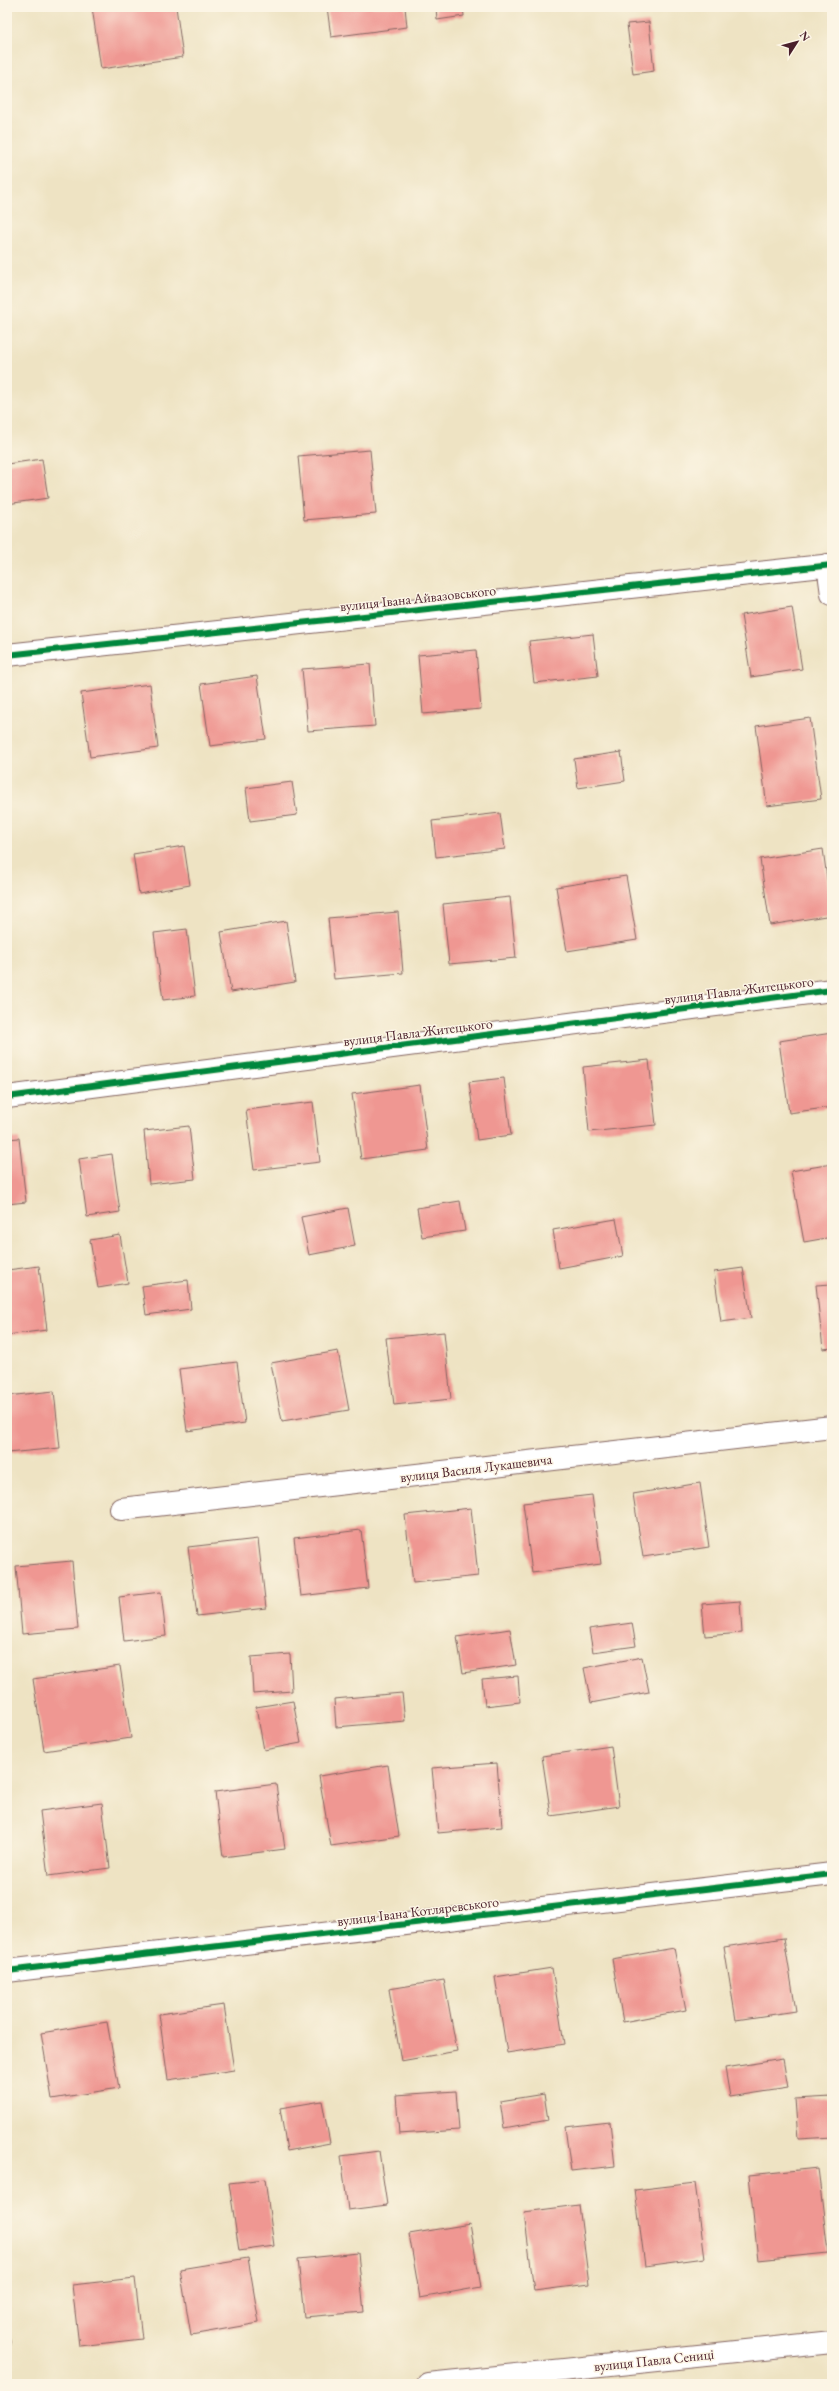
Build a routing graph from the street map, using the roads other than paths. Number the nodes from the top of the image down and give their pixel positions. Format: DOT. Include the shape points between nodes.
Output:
graph roads {
  1 [pos="830,565"];
  2 [pos="832,594"];
  3 [pos="7,655"];
  4 [pos="832,990"];
  5 [pos="7,1097"];
  6 [pos="832,1427"];
  7 [pos="121,1509"];
  8 [pos="832,1874"];
  9 [pos="7,1971"];
  10 [pos="832,2342"];
  11 [pos="493,2380"];
  12 [pos="428,2384"];
  1 -- 2 [label="street"];
  1 -- 3 [label="street, вулиця Івана Айвазовського"];
  4 -- 5 [label="street, вулиця Павла Житецького"];
  6 -- 7 [label="street, вулиця Василя Лукашевича"];
  8 -- 9 [label="street, вулиця Івана Котляревського"];
  10 -- 11 [label="street, вулиця Павла Сениці"];
  11 -- 12 [label="street, вулиця Павла Сениці"];
}
